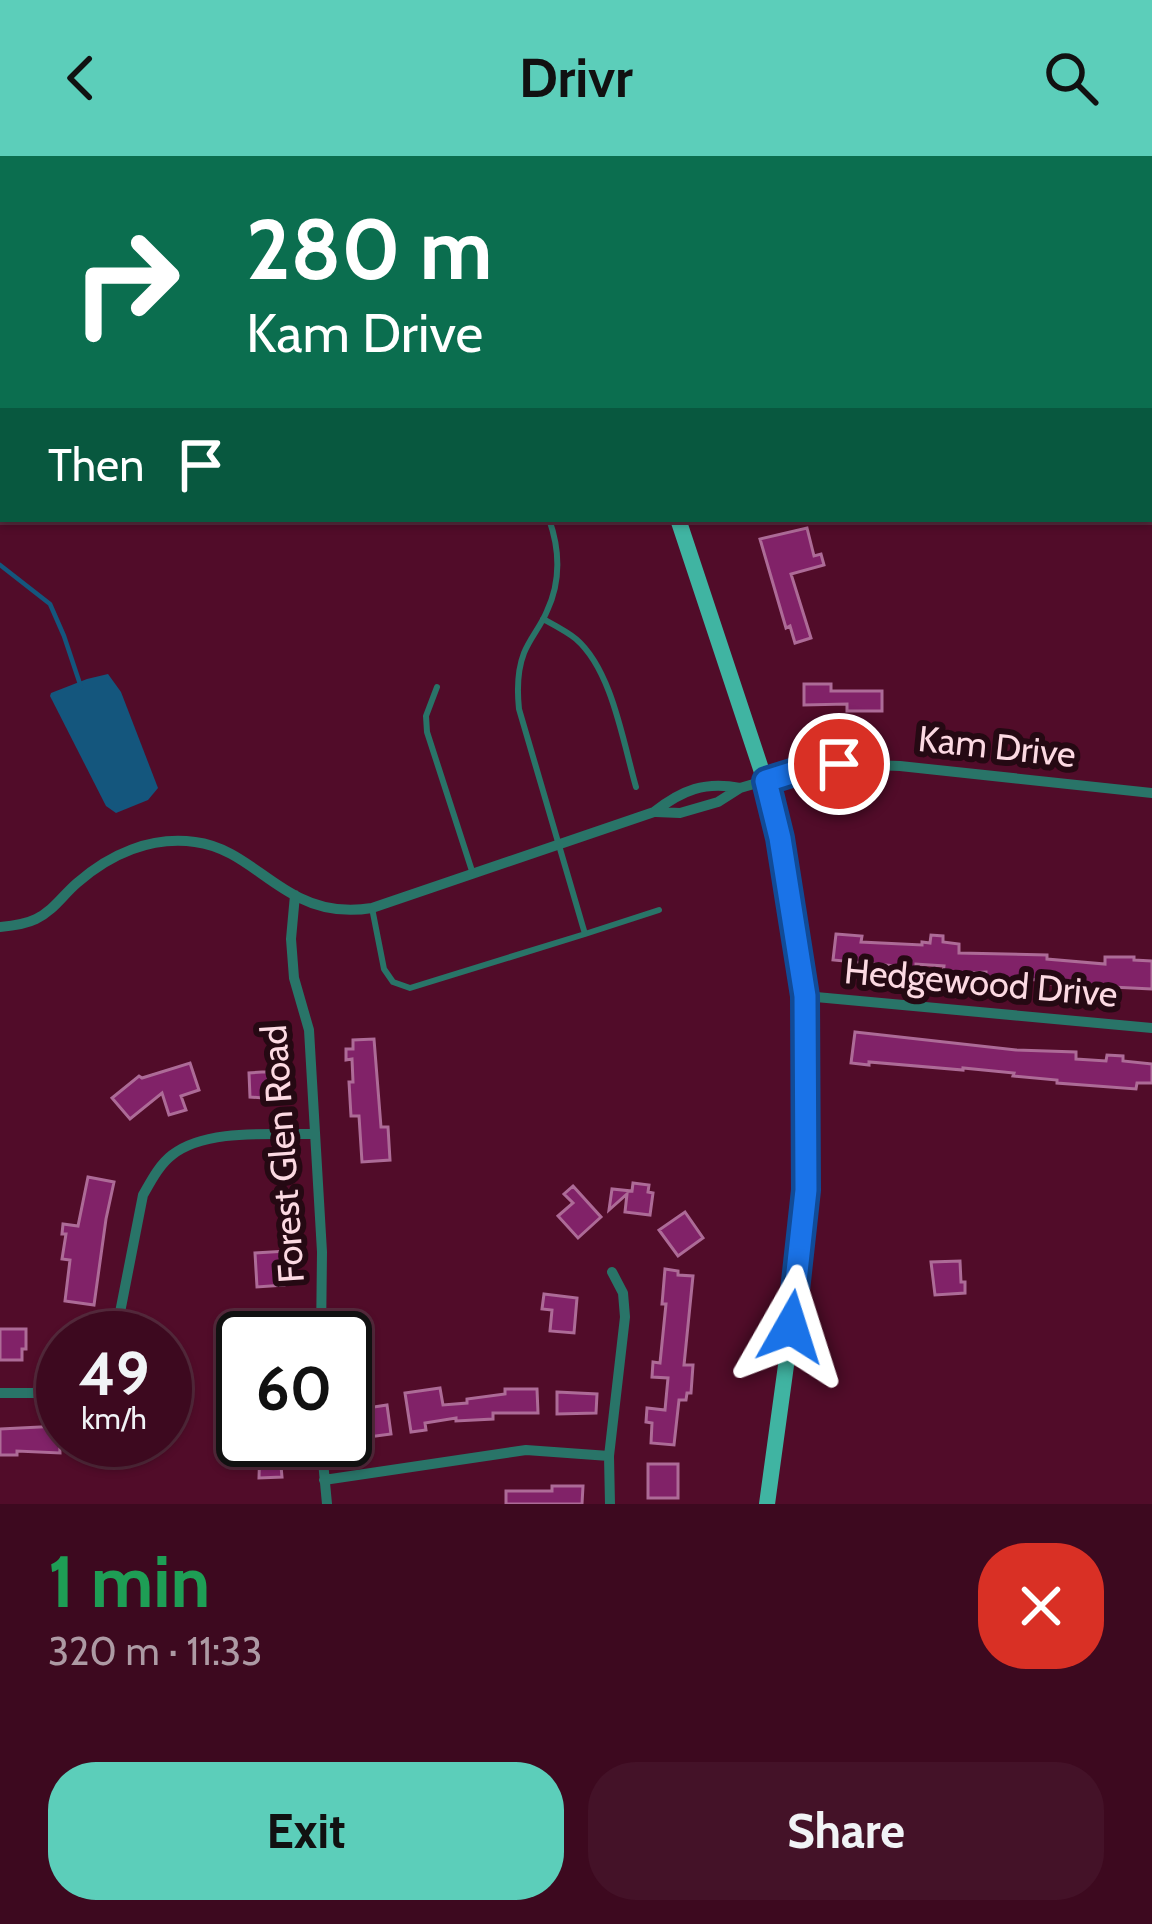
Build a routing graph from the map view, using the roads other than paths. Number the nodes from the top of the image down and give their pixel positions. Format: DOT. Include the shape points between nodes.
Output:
graph roads {
  1 [pos="550,522"];
  2 [pos="679,522"];
  3 [pos="543,619"];
  4 [pos="437,687"];
  5 [pos="766,781"];
  6 [pos="636,787"];
  7 [pos="1152,793"];
  8 [pos="560,844"];
  9 [pos="473,874"];
  10 [pos="295,895"];
  11 [pos="372,908"];
  12 [pos="659,910"];
  13 [pos="0,927"];
  14 [pos="586,934"];
  15 [pos="805,996"];
  16 [pos="1152,1028"];
  17 [pos="314,1134"];
  18 [pos="612,1272"];
  19 [pos="121,1311"];
  20 [pos="321,1311"];
  21 [pos="36,1392"];
  22 [pos="0,1393"];
  23 [pos="609,1456"];
  24 [pos="322,1467"];
  25 [pos="323,1480"];
  26 [pos="327,1504"];
  27 [pos="610,1504"];
  28 [pos="767,1504"];
  1 -- 3 [label="lane" via="558,578"];
  2 -- 5 [label="main road"];
  3 -- 6 [label="lane" via="595,661"];
  3 -- 8 [label="lane" via="523,656 518,709"];
  4 -- 9 [label="lane" via="427,732"];
  5 -- 7 [label="street, Kam Drive" via="859,764"];
  5 -- 8 [label="street, Kam Drive" via="718,802 654,812"];
  5 -- 15 [label="main road"];
  8 -- 9 [label="street, Kam Drive"];
  8 -- 14 [label="lane"];
  9 -- 11 [label="street, Kam Drive"];
  10 -- 11 [label="street" via="338,910"];
  10 -- 13 [label="street" via="224,851 159,842 112,858 35,920"];
  10 -- 17 [label="street, Forest Glen Road" via="292,958 309,1030"];
  11 -- 14 [label="lane" via="384,969 410,988"];
  12 -- 14 [label="lane"];
  15 -- 16 [label="street, Hedgewood Drive"];
  15 -- 28 [label="main road" via="806,1190"];
  17 -- 19 [label="street" via="218,1137 170,1156 143,1195"];
  17 -- 20 [label="street, Forest Glen Road"];
  18 -- 23 [label="street" via="625,1317"];
  21 -- 22 [label="street"];
  23 -- 25 [label="street" via="526,1450"];
  23 -- 27 [label="street"];
  24 -- 25 [label="street"];
  25 -- 26 [label="street"];
}
